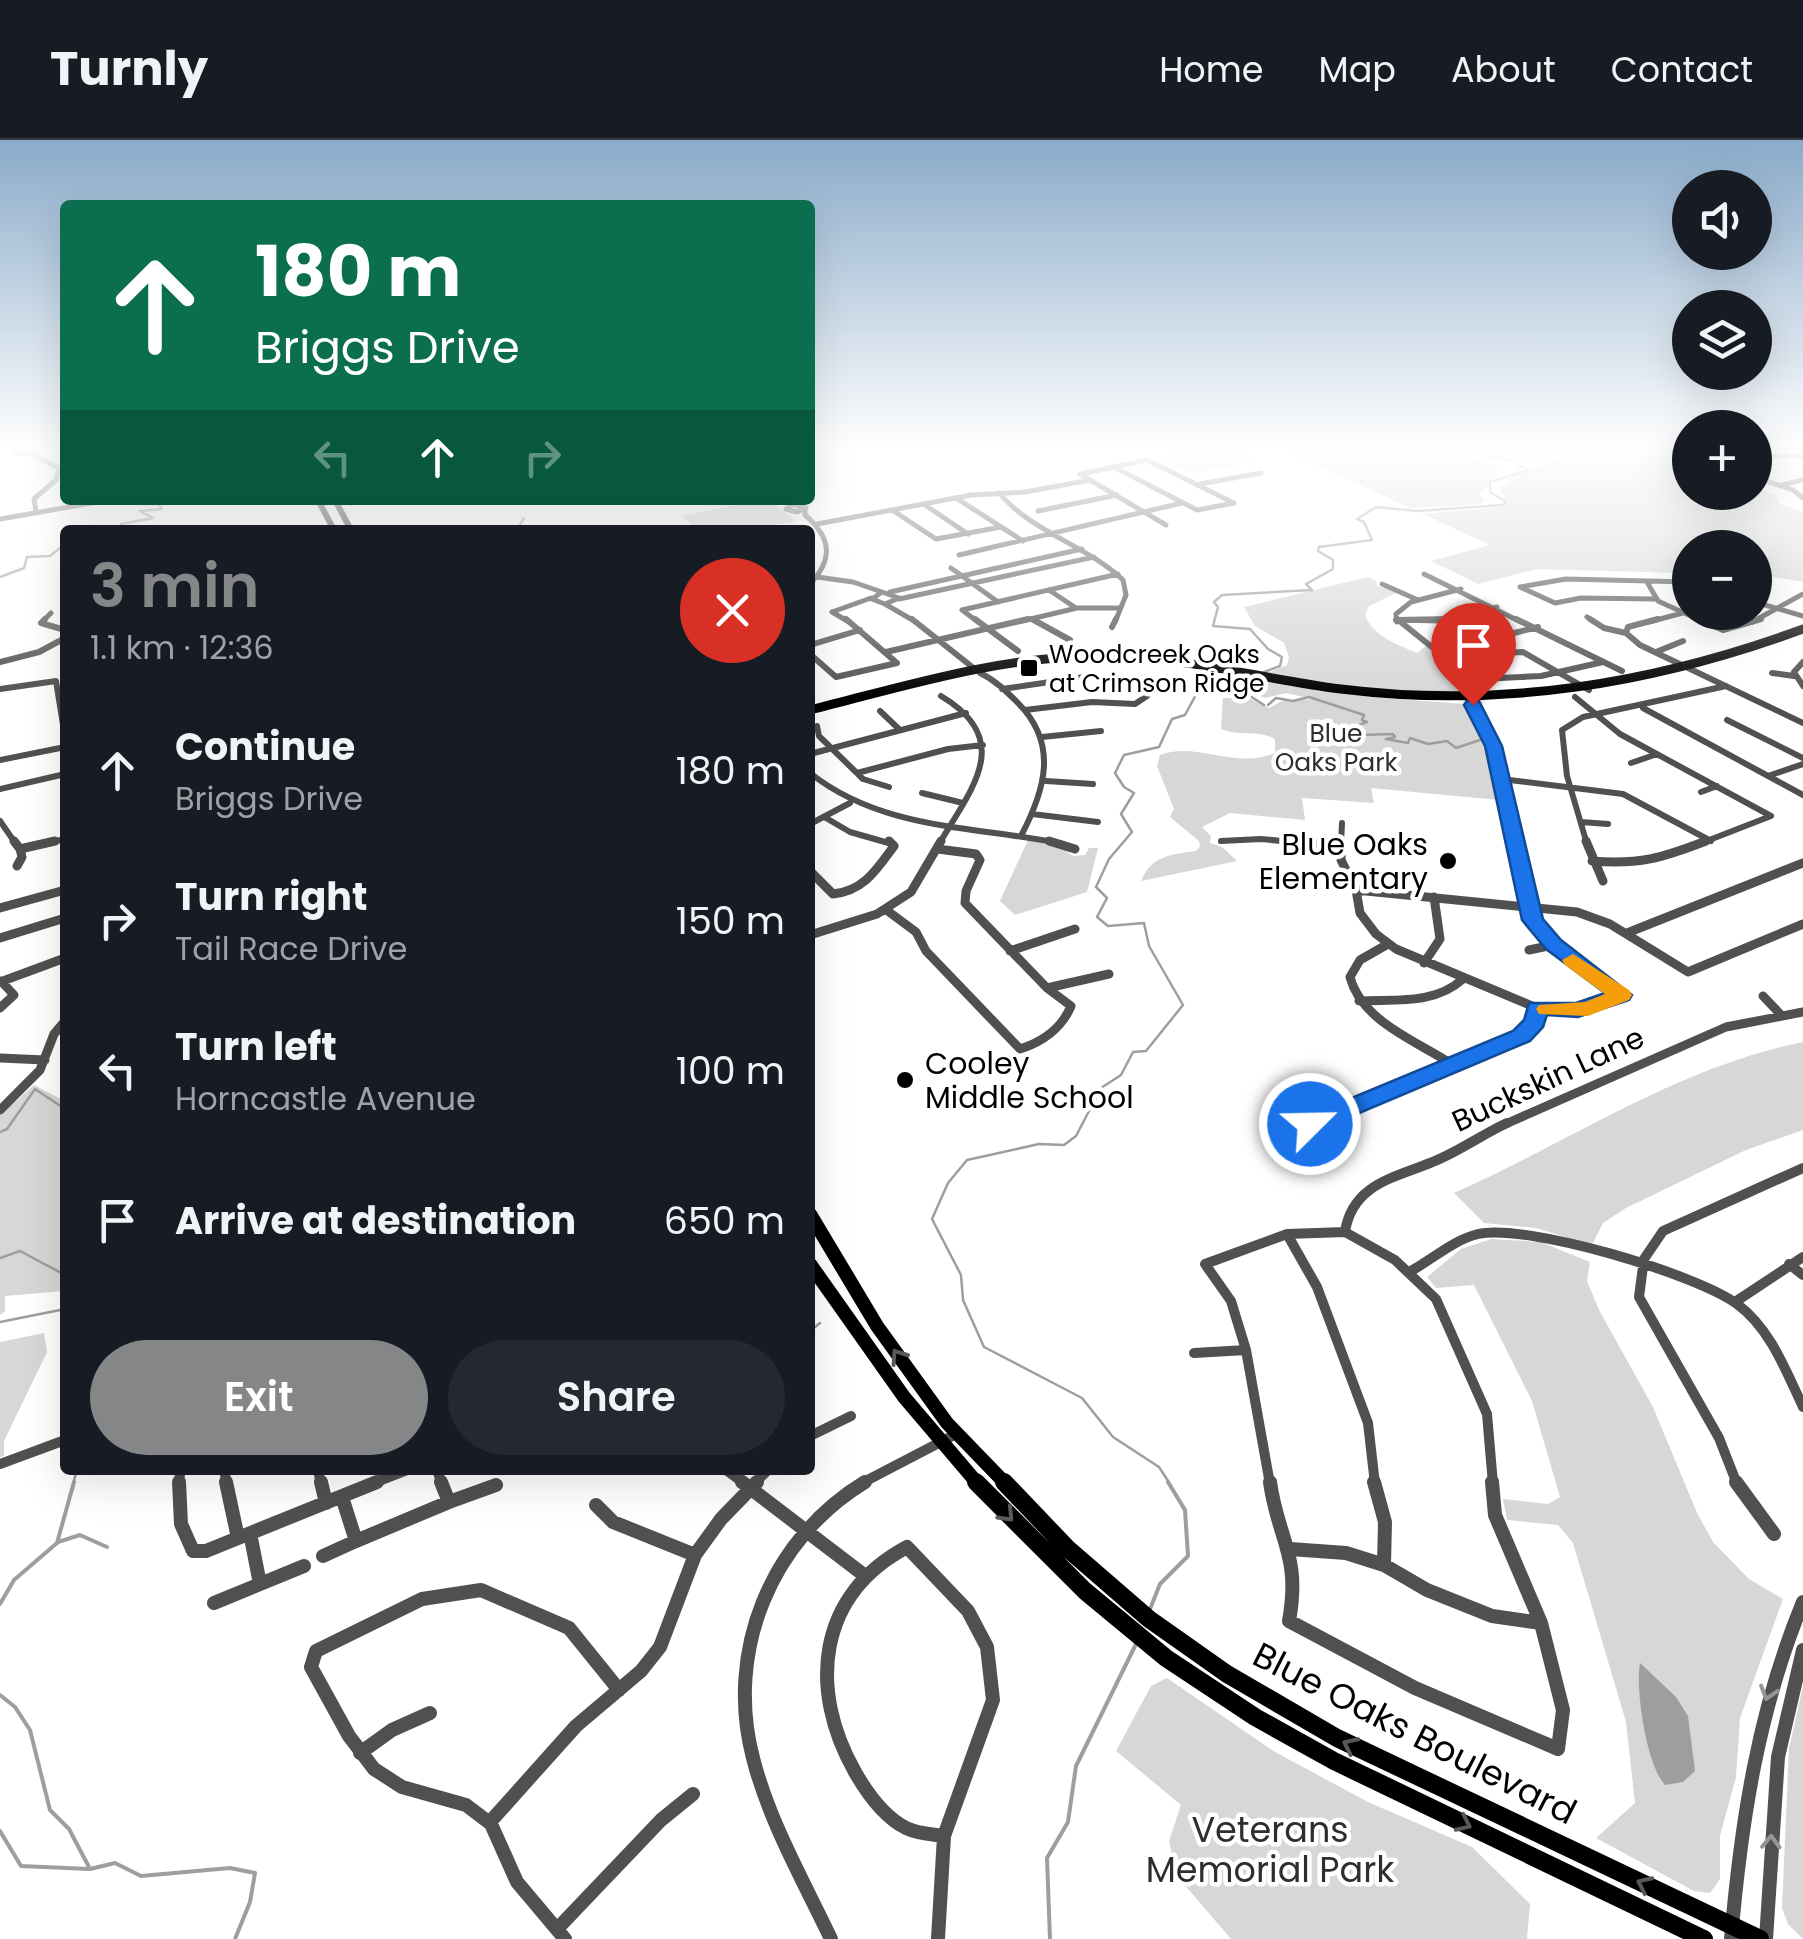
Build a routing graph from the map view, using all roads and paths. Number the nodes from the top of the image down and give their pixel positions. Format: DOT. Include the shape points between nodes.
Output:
graph roads {
  1 [pos="815,530"];
  2 [pos="822,530"];
  3 [pos="922,530"];
  4 [pos="962,530"];
  5 [pos="987,530"];
  6 [pos="1006,530"];
  7 [pos="1049,530"];
  8 [pos="1071,530"];
  9 [pos="968,534"];
  10 [pos="1056,534"];
  11 [pos="1023,541"];
  12 [pos="1082,550"];
  13 [pos="959,556"];
  14 [pos="1094,557"];
  15 [pos="950,568"];
  16 [pos="815,573"];
  17 [pos="815,574"];
  18 [pos="1118,574"];
  19 [pos="1424,574"];
  20 [pos="962,576"];
  21 [pos="1672,577"];
  22 [pos="815,578"];
  23 [pos="815,579"];
  24 [pos="1647,582"];
  25 [pos="974,584"];
  26 [pos="1382,584"];
  27 [pos="1520,587"];
  28 [pos="1461,589"];
  29 [pos="1049,590"];
  30 [pos="886,592"];
  31 [pos="1803,594"];
  32 [pos="1656,599"];
  33 [pos="876,600"];
  34 [pos="898,600"];
  35 [pos="1418,600"];
  36 [pos="998,602"];
  37 [pos="858,604"];
  38 [pos="1672,606"];
  39 [pos="1496,607"];
  40 [pos="1772,607"];
  41 [pos="1077,608"];
  42 [pos="1120,608"];
  43 [pos="901,610"];
  44 [pos="1781,610"];
  45 [pos="51,612"];
  46 [pos="832,612"];
  47 [pos="1772,613"];
  48 [pos="1672,615"];
  49 [pos="1803,616"];
  50 [pos="1587,617"];
  51 [pos="1032,619"];
  52 [pos="1396,620"];
  53 [pos="1112,627"];
  54 [pos="1538,627"];
  55 [pos="60,629"];
  56 [pos="988,629"];
  57 [pos="860,630"];
  58 [pos="1803,632"];
  59 [pos="1514,633"];
  60 [pos="1626,633"];
  61 [pos="938,640"];
  62 [pos="1070,640"];
  63 [pos="60,641"];
  64 [pos="1482,642"];
  65 [pos="1683,642"];
  66 [pos="815,644"];
  67 [pos="1018,651"];
  68 [pos="886,652"];
  69 [pos="1656,652"];
  70 [pos="1496,654"];
  71 [pos="1443,656"];
  72 [pos="815,658"];
  73 [pos="0,662"];
  74 [pos="1603,662"];
  75 [pos="1803,662"];
  76 [pos="1690,669"];
  77 [pos="978,671"];
  78 [pos="1622,671"];
  79 [pos="1562,672"];
  80 [pos="1772,673"];
  81 [pos="1794,676"];
  82 [pos="1457,680"];
  83 [pos="1726,686"];
  84 [pos="1803,686"];
  85 [pos="0,689"];
  86 [pos="1002,689"];
  87 [pos="1589,690"];
  88 [pos="940,696"];
  89 [pos="60,697"];
  90 [pos="1575,697"];
  91 [pos="1469,699"];
  92 [pos="1642,707"];
  93 [pos="1026,710"];
  94 [pos="815,711"];
  95 [pos="880,711"];
  96 [pos="966,713"];
  97 [pos="1596,714"];
  98 [pos="1727,720"];
  99 [pos="1803,723"];
  100 [pos="817,726"];
  101 [pos="900,730"];
  102 [pos="1101,731"];
  103 [pos="1042,737"];
  104 [pos="983,745"];
  105 [pos="60,748"];
  106 [pos="831,748"];
  107 [pos="815,753"];
  108 [pos="1658,754"];
  109 [pos="0,760"];
  110 [pos="1803,761"];
  111 [pos="1631,763"];
  112 [pos="857,773"];
  113 [pos="60,775"];
  114 [pos="1768,776"];
  115 [pos="815,778"];
  116 [pos="1501,779"];
  117 [pos="1046,781"];
  118 [pos="1093,784"];
  119 [pos="1571,786"];
  120 [pos="1717,786"];
  121 [pos="889,787"];
  122 [pos="0,788"];
  123 [pos="1701,792"];
  124 [pos="922,793"];
  125 [pos="1803,795"];
  126 [pos="963,802"];
  127 [pos="850,803"];
  128 [pos="1032,814"];
  129 [pos="826,818"];
  130 [pos="0,822"];
  131 [pos="815,822"];
  132 [pos="1098,822"];
  133 [pos="1581,822"];
  134 [pos="1342,823"];
  135 [pos="951,824"];
  136 [pos="1608,824"];
  137 [pos="1021,836"];
  138 [pos="60,840"];
  139 [pos="1711,840"];
  140 [pos="1221,841"];
  141 [pos="1340,846"];
  142 [pos="20,849"];
  143 [pos="938,849"];
  144 [pos="1075,849"];
  145 [pos="1592,860"];
  146 [pos="1803,863"];
  147 [pos="17,866"];
  148 [pos="815,876"];
  149 [pos="1603,881"];
  150 [pos="1356,890"];
  151 [pos="60,891"];
  152 [pos="1434,897"];
  153 [pos="1528,906"];
  154 [pos="0,908"];
  155 [pos="885,909"];
  156 [pos="60,920"];
  157 [pos="1803,924"];
  158 [pos="1075,929"];
  159 [pos="815,933"];
  160 [pos="1627,933"];
  161 [pos="0,938"];
  162 [pos="1388,944"];
  163 [pos="1553,945"];
  164 [pos="1529,950"];
  165 [pos="1010,951"];
  166 [pos="60,960"];
  167 [pos="1424,963"];
  168 [pos="1108,974"];
  169 [pos="1464,980"];
  170 [pos="0,982"];
  171 [pos="1047,988"];
  172 [pos="1762,996"];
  173 [pos="1359,1002"];
  174 [pos="0,1008"];
  175 [pos="1537,1008"];
  176 [pos="1803,1012"];
  177 [pos="1782,1016"];
  178 [pos="60,1026"];
  179 [pos="0,1058"];
  180 [pos="45,1060"];
  181 [pos="1453,1065"];
  182 [pos="0,1110"];
  183 [pos="1310,1124"];
  184 [pos="1803,1168"];
  185 [pos="815,1222"];
  186 [pos="1345,1232"];
  187 [pos="1287,1234"];
  188 [pos="1803,1257"];
  189 [pos="1789,1264"];
  190 [pos="1641,1268"];
  191 [pos="815,1271"];
  192 [pos="1412,1271"];
  193 [pos="1803,1275"];
  194 [pos="1735,1302"];
  195 [pos="1246,1350"];
  196 [pos="1194,1353"];
  197 [pos="1803,1408"];
  198 [pos="851,1416"];
  199 [pos="815,1434"];
  200 [pos="956,1434"];
  201 [pos="60,1442"];
  202 [pos="940,1444"];
  203 [pos="0,1464"];
  204 [pos="179,1475"];
  205 [pos="226,1475"];
  206 [pos="319,1475"];
  207 [pos="393,1475"];
  208 [pos="439,1475"];
  209 [pos="733,1475"];
  210 [pos="763,1475"];
  211 [pos="496,1485"];
  212 [pos="750,1487"];
  213 [pos="342,1497"];
  214 [pos="326,1502"];
  215 [pos="449,1502"];
  216 [pos="596,1505"];
  217 [pos="806,1530"];
  218 [pos="1774,1534"];
  219 [pos="244,1536"];
  220 [pos="356,1542"];
  221 [pos="1290,1549"];
  222 [pos="695,1554"];
  223 [pos="323,1556"];
  224 [pos="1384,1565"];
  225 [pos="304,1566"];
  226 [pos="864,1575"];
  227 [pos="260,1584"];
  228 [pos="1803,1602"];
  229 [pos="214,1603"];
  230 [pos="1541,1623"];
  231 [pos="1803,1650"];
  232 [pos="620,1690"];
  233 [pos="430,1713"];
  234 [pos="360,1753"];
  235 [pos="693,1794"];
  236 [pos="490,1822"];
  237 [pos="944,1836"];
  238 [pos="1732,1932"];
  239 [pos="561,1933"];
  240 [pos="830,1939"];
  241 [pos="938,1939"];
  242 [pos="1704,1939"];
  243 [pos="1763,1939"];
  1 -- 16 [label="street" via="823,561"];
  2 -- 17 [label="street" via="830,552"];
  3 -- 9 [label="street" via="935,539"];
  4 -- 9 [label="street"];
  5 -- 9 [label="street"];
  6 -- 11 [label="street"];
  7 -- 10 [label="street"];
  8 -- 10 [label="street"];
  10 -- 11 [label="street"];
  10 -- 12 [label="street"];
  11 -- 13 [label="street"];
  12 -- 14 [label="street"];
  12 -- 20 [label="street"];
  14 -- 18 [label="street"];
  14 -- 25 [label="street"];
  15 -- 20 [label="street"];
  18 -- 29 [label="street"];
  18 -- 42 [label="street" via="1128,589"];
  19 -- 28 [label="street"];
  20 -- 25 [label="street"];
  20 -- 30 [label="street"];
  21 -- 24 [label="street"];
  22 -- 30 [label="street"];
  23 -- 33 [label="street" via="864,587"];
  24 -- 27 [label="street" via="1556,579"];
  24 -- 32 [label="street"];
  25 -- 34 [label="street"];
  25 -- 36 [label="street"];
  26 -- 35 [label="street"];
  27 -- 32 [label="street" via="1555,604"];
  28 -- 35 [label="street"];
  28 -- 39 [label="street"];
  29 -- 36 [label="street"];
  29 -- 41 [label="street"];
  30 -- 33 [label="street"];
  30 -- 34 [label="street"];
  31 -- 44 [label="street"];
  32 -- 38 [label="street"];
  33 -- 34 [label="street"];
  33 -- 37 [label="street"];
  33 -- 43 [label="street"];
  34 -- 43 [label="street"];
  35 -- 52 [label="street" via="1400,609"];
  36 -- 56 [label="street" via="962,610"];
  37 -- 46 [label="street"];
  39 -- 52 [label="street" via="1442,621"];
  39 -- 54 [label="street"];
  40 -- 44 [label="street"];
  41 -- 42 [label="street"];
  41 -- 51 [label="street"];
  42 -- 53 [label="street"];
  43 -- 61 [label="street"];
  44 -- 47 [label="street"];
  44 -- 49 [label="street"];
  45 -- 55 [label="street" via="41,623"];
  46 -- 57 [label="street"];
  48 -- 60 [label="street" via="1631,624"];
  50 -- 60 [label="street"];
  51 -- 56 [label="street"];
  51 -- 62 [label="street"];
  52 -- 71 [label="street"];
  54 -- 59 [label="street"];
  54 -- 74 [label="street"];
  56 -- 61 [label="street"];
  56 -- 67 [label="street"];
  57 -- 66 [label="street"];
  57 -- 68 [label="street"];
  58 -- 76 [label="main road"];
  60 -- 69 [label="street"];
  61 -- 68 [label="street"];
  61 -- 77 [label="street"];
  63 -- 73 [label="street"];
  64 -- 70 [label="street"];
  65 -- 69 [label="street"];
  68 -- 72 [label="street" via="896,662 836,677"];
  69 -- 76 [label="street"];
  70 -- 71 [label="street"];
  70 -- 79 [label="street" via="1523,652"];
  71 -- 82 [label="street"];
  74 -- 78 [label="street"];
  74 -- 79 [label="street"];
  75 -- 81 [label="street"];
  76 -- 83 [label="street"];
  76 -- 87 [label="main road"];
  76 -- 90 [label="main road"];
  77 -- 86 [label="street"];
  77 -- 91 [label="main road" via="1044,662 1153,662 1377,697"];
  77 -- 91 [label="main road" via="1038,659 1120,656 1377,693"];
  77 -- 94 [label="main road"];
  79 -- 82 [label="street"];
  79 -- 87 [label="street"];
  80 -- 81 [label="street"];
  81 -- 84 [label="street"];
  82 -- 91 [label="street"];
  83 -- 92 [label="street"];
  83 -- 99 [label="street"];
  85 -- 89 [label="street" via="53,679"];
  86 -- 93 [label="street"];
  86 -- 93 [label="street" via="1084,677 1154,682 1135,704"];
  87 -- 91 [label="main road"];
  88 -- 96 [label="street"];
  90 -- 91 [label="main road"];
  90 -- 97 [label="street"];
  91 -- 116 [label="street" via="1492,740"];
  92 -- 97 [label="street"];
  92 -- 114 [label="street"];
  93 -- 103 [label="street"];
  95 -- 101 [label="street"];
  96 -- 101 [label="street"];
  96 -- 104 [label="street"];
  97 -- 108 [label="street"];
  97 -- 119 [label="street" via="1559,734"];
  98 -- 110 [label="street"];
  100 -- 106 [label="street"];
  101 -- 106 [label="street"];
  102 -- 103 [label="street"];
  103 -- 117 [label="street"];
  104 -- 112 [label="street"];
  104 -- 126 [label="street" via="983,762"];
  105 -- 109 [label="street"];
  106 -- 107 [label="street"];
  106 -- 112 [label="street"];
  108 -- 111 [label="street"];
  108 -- 120 [label="street"];
  110 -- 114 [label="street"];
  112 -- 121 [label="street"];
  113 -- 122 [label="street"];
  114 -- 125 [label="street"];
  115 -- 127 [label="street"];
  116 -- 119 [label="street"];
  116 -- 153 [label="street"];
  117 -- 118 [label="street"];
  117 -- 128 [label="street"];
  119 -- 133 [label="street"];
  119 -- 139 [label="street" via="1634,798"];
  120 -- 123 [label="street"];
  120 -- 139 [label="street" via="1771,816"];
  124 -- 126 [label="street"];
  126 -- 135 [label="street"];
  127 -- 129 [label="street"];
  127 -- 135 [label="street"];
  128 -- 132 [label="street"];
  128 -- 137 [label="street"];
  129 -- 131 [label="street"];
  129 -- 148 [label="street" via="894,846 873,876 844,894 833,894"];
  130 -- 142 [label="street"];
  133 -- 136 [label="street"];
  133 -- 145 [label="street"];
  134 -- 141 [label="street"];
  135 -- 137 [label="street"];
  135 -- 143 [label="street"];
  137 -- 144 [label="street"];
  138 -- 142 [label="street"];
  139 -- 145 [label="street" via="1647,863"];
  140 -- 141 [label="street"];
  141 -- 150 [label="street"];
  142 -- 147 [label="street"];
  143 -- 155 [label="street" via="916,886"];
  143 -- 165 [label="street" via="976,854 980,860 965,903"];
  145 -- 149 [label="street"];
  146 -- 160 [label="street"];
  150 -- 152 [label="street"];
  150 -- 162 [label="street" via="1364,921"];
  151 -- 154 [label="street"];
  152 -- 153 [label="street"];
  152 -- 167 [label="street" via="1440,939"];
  153 -- 160 [label="street" via="1593,916"];
  153 -- 163 [label="street"];
  155 -- 159 [label="street"];
  155 -- 171 [label="street" via="916,932 926,951 1020,1049 1071,1012"];
  156 -- 161 [label="street"];
  157 -- 160 [label="street" via="1692,972"];
  158 -- 165 [label="street"];
  162 -- 167 [label="street"];
  162 -- 173 [label="street" via="1357,964 1352,984"];
  163 -- 164 [label="street"];
  163 -- 175 [label="street" via="1622,995 1578,1010"];
  165 -- 171 [label="street"];
  166 -- 170 [label="street"];
  167 -- 169 [label="street"];
  168 -- 171 [label="street"];
  169 -- 173 [label="street" via="1434,996"];
  169 -- 175 [label="street"];
  170 -- 174 [label="street" via="14,995"];
  172 -- 177 [label="street"];
  173 -- 181 [label="street"];
  175 -- 181 [label="street" via="1522,1036"];
  176 -- 177 [label="street, Buckskin Lane"];
  177 -- 186 [label="street, Buckskin Lane" via="1726,1027 1664,1052 1431,1163 1396,1172 1362,1194"];
  178 -- 180 [label="street"];
  179 -- 180 [label="street"];
  180 -- 182 [label="street"];
  181 -- 183 [label="street"];
  184 -- 190 [label="street" via="1657,1234"];
  200 -- 185 [label="main road, Blue Oaks Boulevard, one-way" via="892,1348"];
  186 -- 187 [label="street"];
  186 -- 192 [label="street"];
  187 -- 195 [label="street" via="1205,1264 1232,1301"];
  187 -- 224 [label="street" via="1317,1287 1368,1423 1385,1522"];
  188 -- 189 [label="street"];
  189 -- 193 [label="street"];
  189 -- 194 [label="street"];
  190 -- 192 [label="street" via="1535,1235 1501,1232 1457,1241"];
  190 -- 194 [label="street"];
  190 -- 218 [label="street" via="1639,1297 1719,1438 1740,1492"];
  191 -- 202 [label="main road, Blue Oaks Boulevard"];
  192 -- 230 [label="street" via="1436,1299 1487,1414 1496,1515"];
  194 -- 197 [label="street" via="1766,1334"];
  195 -- 196 [label="street"];
  195 -- 221 [label="street" via="1272,1498"];
  198 -- 199 [label="street"];
  200 -- 202 [label="street"];
  238 -- 200 [label="main road, Blue Oaks Boulevard, one-way" via="1260,1696 1171,1636 1066,1548"];
  201 -- 203 [label="street"];
  202 -- 217 [label="street" via="848,1492"];
  202 -- 242 [label="main road, Blue Oaks Boulevard, one-way" via="1121,1621 1255,1717"];
  204 -- 219 [label="street" via="186,1544 206,1551"];
  205 -- 219 [label="street"];
  206 -- 214 [label="street"];
  207 -- 213 [label="street"];
  208 -- 215 [label="street"];
  209 -- 212 [label="street"];
  210 -- 212 [label="street"];
  211 -- 215 [label="street"];
  212 -- 217 [label="street"];
  212 -- 222 [label="street"];
  213 -- 214 [label="street"];
  213 -- 220 [label="street"];
  214 -- 219 [label="street"];
  215 -- 220 [label="street"];
  216 -- 222 [label="street" via="613,1522"];
  217 -- 226 [label="street"];
  217 -- 240 [label="street" via="759,1606 745,1658 744,1711 758,1776"];
  219 -- 227 [label="street"];
  220 -- 223 [label="street"];
  221 -- 224 [label="street" via="1346,1553"];
  221 -- 230 [label="street" via="1289,1621 1415,1688 1558,1749 1563,1710"];
  222 -- 232 [label="street" via="660,1647"];
  224 -- 230 [label="street" via="1492,1616"];
  225 -- 227 [label="street"];
  226 -- 237 [label="street" via="836,1624 824,1678 842,1749 871,1800 906,1828"];
  226 -- 237 [label="street" via="906,1546 968,1611 987,1647 992,1700"];
  227 -- 229 [label="street"];
  228 -- 238 [label="street, one-way" via="1759,1728"];
  243 -- 231 [label="street, one-way" via="1773,1784 1786,1703"];
  232 -- 234 [label="street" via="570,1628 482,1590 422,1599 316,1651 311,1667"];
  232 -- 236 [label="street" via="576,1726"];
  233 -- 234 [label="street"];
  234 -- 236 [label="street" via="399,1786 463,1802"];
  235 -- 239 [label="street"];
  236 -- 239 [label="street" via="514,1878"];
  237 -- 241 [label="street"];
  238 -- 243 [label="main road, Blue Oaks Boulevard"];
}
